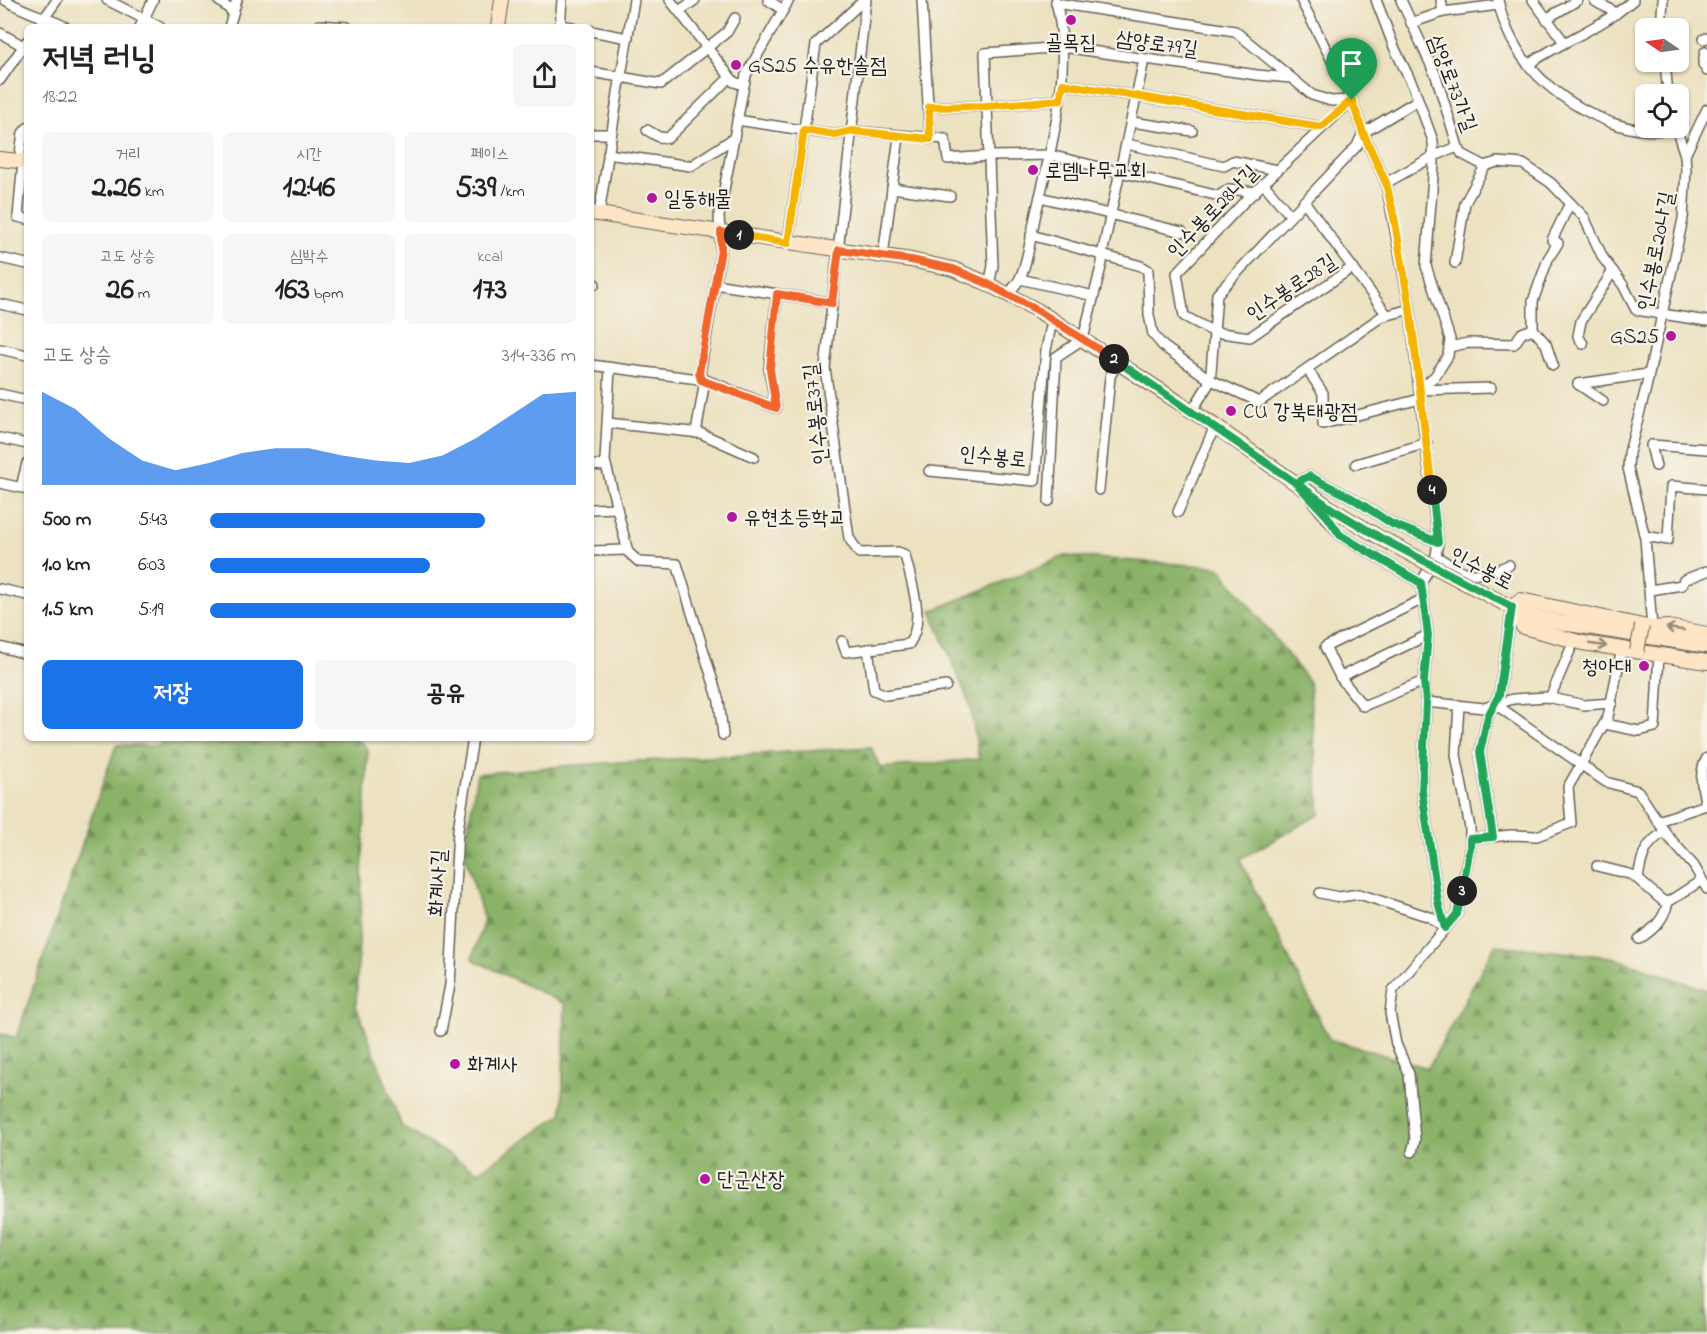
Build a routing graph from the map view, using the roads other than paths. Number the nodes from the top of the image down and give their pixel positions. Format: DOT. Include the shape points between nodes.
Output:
graph roads {
  1 [pos="5,0"];
  2 [pos="57,0"];
  3 [pos="107,0"];
  4 [pos="153,0"];
  5 [pos="218,0"];
  6 [pos="237,0"];
  7 [pos="502,0"];
  8 [pos="562,0"];
  9 [pos="634,0"];
  10 [pos="670,0"];
  11 [pos="695,0"];
  12 [pos="768,0"];
  13 [pos="789,0"];
  14 [pos="865,0"];
  15 [pos="922,0"];
  16 [pos="1301,0"];
  17 [pos="1376,0"];
  18 [pos="1401,0"];
  19 [pos="1441,0"];
  20 [pos="1533,0"];
  21 [pos="1578,0"];
  22 [pos="1594,0"];
  23 [pos="1663,0"];
  24 [pos="1056,2"];
  25 [pos="1499,2"];
  26 [pos="1628,2"];
  27 [pos="783,10"];
  28 [pos="679,11"];
  29 [pos="233,12"];
  30 [pos="1443,12"];
  31 [pos="1616,14"];
  32 [pos="45,18"];
  33 [pos="735,18"];
  34 [pos="1662,18"];
  35 [pos="1546,19"];
  36 [pos="142,23"];
  37 [pos="1411,23"];
  38 [pos="40,24"];
  39 [pos="59,24"];
  40 [pos="230,24"];
  41 [pos="498,24"];
  42 [pos="560,24"];
  43 [pos="594,32"];
  44 [pos="0,33"];
  45 [pos="628,38"];
  46 [pos="1564,42"];
  47 [pos="24,44"];
  48 [pos="706,47"];
  49 [pos="1063,47"];
  50 [pos="24,48"];
  51 [pos="1705,52"];
  52 [pos="1144,60"];
  53 [pos="1528,65"];
  54 [pos="1707,71"];
  55 [pos="594,73"];
  56 [pos="1,77"];
  57 [pos="620,77"];
  58 [pos="730,77"];
  59 [pos="1291,78"];
  60 [pos="1063,84"];
  61 [pos="744,85"];
  62 [pos="1138,96"];
  63 [pos="1060,100"];
  64 [pos="1352,100"];
  65 [pos="1418,100"];
  66 [pos="987,106"];
  67 [pos="929,107"];
  68 [pos="1707,109"];
  69 [pos="737,120"];
  70 [pos="1132,122"];
  71 [pos="1321,127"];
  72 [pos="1635,129"];
  73 [pos="647,130"];
  74 [pos="804,130"];
  75 [pos="852,131"];
  76 [pos="1192,131"];
  77 [pos="24,132"];
  78 [pos="1363,133"];
  79 [pos="594,134"];
  80 [pos="611,134"];
  81 [pos="899,137"];
  82 [pos="734,138"];
  83 [pos="1679,138"];
  84 [pos="930,139"];
  85 [pos="1127,144"];
  86 [pos="1458,147"];
  87 [pos="608,154"];
  88 [pos="1050,155"];
  89 [pos="1685,155"];
  90 [pos="989,156"];
  91 [pos="1434,156"];
  92 [pos="0,159"];
  93 [pos="23,161"];
  94 [pos="1485,166"];
  95 [pos="1277,170"];
  96 [pos="1120,173"];
  97 [pos="1263,183"];
  98 [pos="1386,183"];
  99 [pos="892,188"];
  100 [pos="1255,192"];
  101 [pos="950,196"];
  102 [pos="1040,197"];
  103 [pos="1304,201"];
  104 [pos="1570,203"];
  105 [pos="595,214"];
  106 [pos="1111,214"];
  107 [pos="1290,215"];
  108 [pos="24,218"];
  109 [pos="721,232"];
  110 [pos="1182,232"];
  111 [pos="1031,235"];
  112 [pos="788,243"];
  113 [pos="839,250"];
  114 [pos="883,256"];
  115 [pos="1102,256"];
  116 [pos="0,258"];
  117 [pos="24,263"];
  118 [pos="1455,263"];
  119 [pos="1353,267"];
  120 [pos="1612,271"];
  121 [pos="1020,279"];
  122 [pos="715,284"];
  123 [pos="989,285"];
  124 [pos="777,294"];
  125 [pos="1008,294"];
  126 [pos="1094,296"];
  127 [pos="832,303"];
  128 [pos="0,304"];
  129 [pos="24,309"];
  130 [pos="1410,309"];
  131 [pos="1387,315"];
  132 [pos="1661,315"];
  133 [pos="1052,321"];
  134 [pos="1707,321"];
  135 [pos="1533,329"];
  136 [pos="1214,332"];
  137 [pos="1083,339"];
  138 [pos="1583,344"];
  139 [pos="1449,347"];
  140 [pos="0,349"];
  141 [pos="24,354"];
  142 [pos="1117,361"];
  143 [pos="594,365"];
  144 [pos="1553,365"];
  145 [pos="610,368"];
  146 [pos="1307,369"];
  147 [pos="1648,374"];
  148 [pos="1209,379"];
  149 [pos="701,380"];
  150 [pos="1491,388"];
  151 [pos="0,394"];
  152 [pos="1419,394"];
  153 [pos="24,399"];
  154 [pos="1603,401"];
  155 [pos="1192,411"];
  156 [pos="608,423"];
  157 [pos="1215,426"];
  158 [pos="696,433"];
  159 [pos="0,438"];
  160 [pos="24,443"];
  161 [pos="1427,444"];
  162 [pos="1707,449"];
  163 [pos="754,457"];
  164 [pos="1356,464"];
  165 [pos="594,465"];
  166 [pos="606,466"];
  167 [pos="1656,466"];
  168 [pos="929,471"];
  169 [pos="0,483"];
  170 [pos="1296,483"];
  171 [pos="24,488"];
  172 [pos="1707,489"];
  173 [pos="1099,490"];
  174 [pos="1049,501"];
  175 [pos="616,508"];
  176 [pos="594,509"];
  177 [pos="1178,512"];
  178 [pos="1645,537"];
  179 [pos="1437,548"];
  180 [pos="594,550"];
  181 [pos="627,550"];
  182 [pos="1509,565"];
  183 [pos="1707,571"];
  184 [pos="1421,583"];
  185 [pos="0,589"];
  186 [pos="1650,590"];
  187 [pos="24,594"];
  188 [pos="1423,599"];
  189 [pos="1508,605"];
  190 [pos="1647,627"];
  191 [pos="1707,634"];
  192 [pos="1428,635"];
  193 [pos="842,641"];
  194 [pos="1574,641"];
  195 [pos="1707,646"];
  196 [pos="0,647"];
  197 [pos="1622,648"];
  198 [pos="868,649"];
  199 [pos="1637,651"];
  200 [pos="24,653"];
  201 [pos="1659,654"];
  202 [pos="1707,662"];
  203 [pos="1340,677"];
  204 [pos="1424,681"];
  205 [pos="946,686"];
  206 [pos="1550,698"];
  207 [pos="1426,702"];
  208 [pos="1612,703"];
  209 [pos="1495,704"];
  210 [pos="1459,705"];
  211 [pos="1605,724"];
  212 [pos="723,735"];
  213 [pos="473,741"];
  214 [pos="1707,758"];
  215 [pos="1580,765"];
  216 [pos="1706,805"];
  217 [pos="1658,821"];
  218 [pos="1665,832"];
  219 [pos="1493,837"];
  220 [pos="1470,839"];
  221 [pos="1598,866"];
  222 [pos="1638,879"];
  223 [pos="1702,880"];
  224 [pos="1707,889"];
  225 [pos="1320,893"];
  226 [pos="1668,902"];
  227 [pos="1445,928"];
  228 [pos="1639,939"];
  229 [pos="441,1031"];
  230 [pos="1412,1152"];
  1 -- 32 [label="street"];
  2 -- 32 [label="street"];
  3 -- 36 [label="street"];
  4 -- 36 [label="street"];
  5 -- 29 [label="street"];
  6 -- 29 [label="street"];
  7 -- 41 [label="main road"];
  8 -- 42 [label="street"];
  9 -- 45 [label="street"];
  10 -- 28 [label="street"];
  11 -- 28 [label="street"];
  12 -- 27 [label="street"];
  13 -- 27 [label="street"];
  14 -- 74 [label="street" via="816,44"];
  14 -- 75 [label="street, 인수봉로37길"];
  15 -- 67 [label="street"];
  16 -- 64 [label="street"];
  17 -- 65 [label="street"];
  18 -- 37 [label="street, 삼양로73가길"];
  19 -- 30 [label="street"];
  20 -- 35 [label="street"];
  21 -- 35 [label="street"];
  22 -- 31 [label="street"];
  23 -- 34 [label="street"];
  24 -- 49 [label="street, 삼양로79길"];
  24 -- 59 [label="street, 삼양로79길" via="1235,31"];
  25 -- 30 [label="street"];
  25 -- 53 [label="street" via="1510,35"];
  26 -- 31 [label="street"];
  27 -- 61 [label="street"];
  28 -- 48 [label="street"];
  29 -- 40 [label="street"];
  30 -- 37 [label="street"];
  31 -- 46 [label="street"];
  32 -- 38 [label="street"];
  32 -- 39 [label="street"];
  33 -- 48 [label="street" via="727,32"];
  35 -- 46 [label="street"];
  37 -- 86 [label="street, 삼양로73가길" via="1436,76"];
  43 -- 45 [label="street"];
  44 -- 47 [label="street"];
  45 -- 57 [label="street"];
  46 -- 53 [label="street"];
  48 -- 57 [label="street" via="661,84"];
  48 -- 58 [label="street"];
  49 -- 52 [label="street, 삼양로79길"];
  49 -- 60 [label="street"];
  49 -- 66 [label="street" via="985,53"];
  50 -- 56 [label="street"];
  51 -- 54 [label="street" via="1703,64"];
  52 -- 59 [label="street, 삼양로79길"];
  52 -- 62 [label="street"];
  53 -- 72 [label="street" via="1572,105"];
  55 -- 57 [label="street"];
  57 -- 80 [label="street"];
  58 -- 61 [label="street"];
  58 -- 73 [label="street" via="668,138"];
  59 -- 64 [label="street, 삼양로79길" via="1312,95 1331,101"];
  60 -- 62 [label="street"];
  60 -- 63 [label="street"];
  61 -- 69 [label="street"];
  62 -- 70 [label="street"];
  62 -- 71 [label="street"];
  63 -- 66 [label="street"];
  63 -- 88 [label="street"];
  64 -- 71 [label="street, 인수봉로28나길"];
  64 -- 78 [label="street"];
  65 -- 78 [label="street, 인수봉로28길"];
  65 -- 91 [label="street" via="1433,141"];
  66 -- 67 [label="street"];
  66 -- 90 [label="street"];
  67 -- 84 [label="street"];
  68 -- 89 [label="street"];
  69 -- 74 [label="street"];
  69 -- 82 [label="street"];
  70 -- 76 [label="street"];
  70 -- 85 [label="street"];
  71 -- 95 [label="street, 인수봉로28나길"];
  74 -- 75 [label="street" via="835,135"];
  74 -- 112 [label="street"];
  75 -- 81 [label="street"];
  75 -- 113 [label="street, 인수봉로37길"];
  77 -- 93 [label="street"];
  78 -- 98 [label="street"];
  78 -- 103 [label="street, 인수봉로28길" via="1357,146"];
  79 -- 80 [label="street"];
  80 -- 87 [label="street"];
  81 -- 84 [label="street"];
  81 -- 99 [label="street"];
  82 -- 87 [label="street" via="691,166"];
  82 -- 109 [label="street" via="720,216"];
  83 -- 89 [label="street, 인수봉로20나길"];
  84 -- 90 [label="street" via="945,139 948,159"];
  85 -- 95 [label="street, 인수봉로28나길" via="1224,166 1233,161"];
  85 -- 96 [label="street"];
  86 -- 91 [label="street"];
  86 -- 94 [label="street, 삼양로73가길" via="1462,154"];
  87 -- 105 [label="street"];
  88 -- 90 [label="street"];
  88 -- 96 [label="street"];
  88 -- 102 [label="street"];
  89 -- 132 [label="street, 인수봉로20나길" via="1683,219"];
  90 -- 123 [label="street" via="993,266"];
  91 -- 98 [label="street"];
  91 -- 139 [label="street" via="1426,266 1450,339"];
  92 -- 93 [label="main road"];
  93 -- 108 [label="street" via="18,217"];
  94 -- 104 [label="street" via="1497,162 1523,164 1551,183"];
  94 -- 118 [label="street" via="1464,203"];
  95 -- 97 [label="street, 인수봉로28나길"];
  96 -- 100 [label="street" via="1219,196 1229,189"];
  96 -- 106 [label="street"];
  97 -- 100 [label="street, 인수봉로28나길"];
  97 -- 107 [label="street"];
  98 -- 130 [label="street"];
  99 -- 101 [label="street"];
  99 -- 114 [label="street"];
  100 -- 136 [label="street, 인수봉로28나길" via="1177,273 1184,316"];
  102 -- 106 [label="street"];
  102 -- 111 [label="street"];
  103 -- 107 [label="street, 인수봉로28길"];
  103 -- 119 [label="street, 인수봉로28길"];
  104 -- 120 [label="street" via="1584,217"];
  104 -- 135 [label="street" via="1552,240 1558,243 1533,301"];
  105 -- 109 [label="main road, 인수봉로"];
  106 -- 110 [label="street"];
  106 -- 115 [label="street"];
  107 -- 136 [label="street, 인수봉로28길" via="1217,294"];
  109 -- 112 [label="main road, 인수봉로"];
  109 -- 122 [label="street"];
  111 -- 115 [label="street"];
  111 -- 121 [label="street"];
  112 -- 113 [label="main road, 인수봉로"];
  113 -- 114 [label="main road, 인수봉로"];
  113 -- 127 [label="street, 인수봉로37길"];
  114 -- 123 [label="main road, 인수봉로" via="953,269"];
  115 -- 126 [label="street"];
  115 -- 148 [label="street" via="1148,270 1153,334 1163,346"];
  116 -- 117 [label="street"];
  119 -- 131 [label="street, 인수봉로28길"];
  119 -- 136 [label="street, 인수봉로28길" via="1250,337"];
  120 -- 132 [label="street" via="1636,310"];
  120 -- 138 [label="street" via="1581,321 1578,336"];
  121 -- 125 [label="street"];
  121 -- 126 [label="street"];
  122 -- 124 [label="street"];
  122 -- 149 [label="street"];
  123 -- 125 [label="main road, 인수봉로"];
  124 -- 127 [label="street"];
  124 -- 149 [label="street" via="770,369 776,408"];
  125 -- 133 [label="main road, 인수봉로"];
  126 -- 137 [label="street"];
  127 -- 198 [label="street, 인수봉로37길" via="825,368 849,538 859,553 905,555 915,602 916,633 909,644"];
  128 -- 129 [label="street"];
  130 -- 131 [label="street"];
  130 -- 152 [label="street"];
  131 -- 146 [label="street"];
  132 -- 134 [label="street"];
  132 -- 147 [label="street, 인수봉로20나길"];
  133 -- 137 [label="main road, 인수봉로"];
  133 -- 168 [label="street, 인수봉로" via="1035,481"];
  135 -- 139 [label="street" via="1522,333 1514,344 1468,343"];
  135 -- 144 [label="street" via="1546,344"];
  136 -- 148 [label="street, 인수봉로28길"];
  137 -- 142 [label="main road, 인수봉로"];
  137 -- 174 [label="street" via="1056,357"];
  139 -- 152 [label="street" via="1448,356"];
  140 -- 141 [label="street"];
  142 -- 155 [label="main road, 인수봉로"];
  142 -- 173 [label="street" via="1110,377"];
  143 -- 145 [label="street"];
  145 -- 149 [label="street"];
  145 -- 156 [label="street"];
  146 -- 148 [label="street" via="1259,402"];
  146 -- 152 [label="street" via="1323,393 1323,424"];
  147 -- 154 [label="street" via="1578,384"];
  147 -- 178 [label="street, 인수봉로20나길" via="1628,468"];
  148 -- 155 [label="street, 인수봉로28길"];
  149 -- 158 [label="street" via="704,386"];
  150 -- 152 [label="street"];
  151 -- 153 [label="street"];
  152 -- 161 [label="street"];
  155 -- 157 [label="main road, 인수봉로"];
  156 -- 158 [label="street"];
  156 -- 166 [label="street"];
  157 -- 170 [label="main road, 인수봉로"];
  157 -- 177 [label="street"];
  158 -- 163 [label="street"];
  159 -- 160 [label="street"];
  161 -- 164 [label="street"];
  161 -- 179 [label="street"];
  162 -- 167 [label="street" via="1651,445"];
  165 -- 166 [label="street"];
  166 -- 175 [label="street"];
  169 -- 171 [label="street"];
  170 -- 179 [label="street" via="1309,476"];
  170 -- 184 [label="street" via="1340,535"];
  170 -- 189 [label="main road, 인수봉로, bridge" via="1379,537"];
  172 -- 178 [label="street" via="1671,486 1668,540"];
  175 -- 176 [label="street"];
  175 -- 181 [label="street"];
  178 -- 186 [label="street, 인수봉로20나길"];
  179 -- 182 [label="street" via="1457,570 1473,575 1488,574"];
  179 -- 184 [label="street"];
  180 -- 181 [label="street"];
  181 -- 212 [label="street" via="639,562 677,564 719,701"];
  183 -- 186 [label="street" via="1684,580 1683,585"];
  184 -- 188 [label="street"];
  185 -- 187 [label="street"];
  186 -- 190 [label="street, 인수봉로20나길"];
  188 -- 192 [label="street"];
  188 -- 203 [label="street" via="1325,647"];
  189 -- 190 [label="main road" via="1521,600"];
  189 -- 194 [label="main road" via="1523,627"];
  189 -- 195 [label="main road, 인수봉로" via="1527,615 1562,623"];
  189 -- 209 [label="street" via="1506,654"];
  191 -- 190 [label="main road, one-way"];
  190 -- 199 [label="main road, bridge"];
  192 -- 203 [label="street"];
  192 -- 204 [label="street"];
  193 -- 198 [label="street" via="846,652"];
  194 -- 197 [label="main road, one-way"];
  194 -- 206 [label="street"];
  196 -- 200 [label="street"];
  197 -- 199 [label="main road"];
  197 -- 208 [label="street"];
  198 -- 205 [label="street" via="874,690 886,695"];
  199 -- 201 [label="main road"];
  201 -- 202 [label="main road"];
  201 -- 211 [label="street" via="1655,727 1639,731"];
  203 -- 204 [label="street" via="1362,706"];
  204 -- 207 [label="street"];
  206 -- 208 [label="street" via="1584,705"];
  206 -- 209 [label="street" via="1513,699"];
  207 -- 210 [label="street"];
  207 -- 227 [label="street" via="1422,791"];
  208 -- 211 [label="street"];
  209 -- 210 [label="street" via="1484,708"];
  209 -- 215 [label="street"];
  209 -- 219 [label="street" via="1488,716 1480,752"];
  210 -- 220 [label="street" via="1456,754"];
  211 -- 215 [label="street"];
  213 -- 229 [label="street, 화계사길" via="458,829 450,985"];
  214 -- 216 [label="street" via="1701,772"];
  215 -- 217 [label="street" via="1606,782 1638,791"];
  215 -- 219 [label="street" via="1568,787 1571,823 1537,836"];
  216 -- 217 [label="street"];
  217 -- 218 [label="street"];
  218 -- 222 [label="street" via="1649,842"];
  218 -- 223 [label="street"];
  219 -- 220 [label="street"];
  220 -- 227 [label="street" via="1457,914"];
  221 -- 222 [label="street"];
  222 -- 226 [label="street"];
  223 -- 224 [label="street"];
  223 -- 226 [label="street"];
  225 -- 227 [label="street" via="1339,897 1359,894 1430,917"];
  226 -- 228 [label="street" via="1664,917"];
  227 -- 230 [label="street" via="1393,990 1390,1013 1411,1092 1415,1140"];
}
